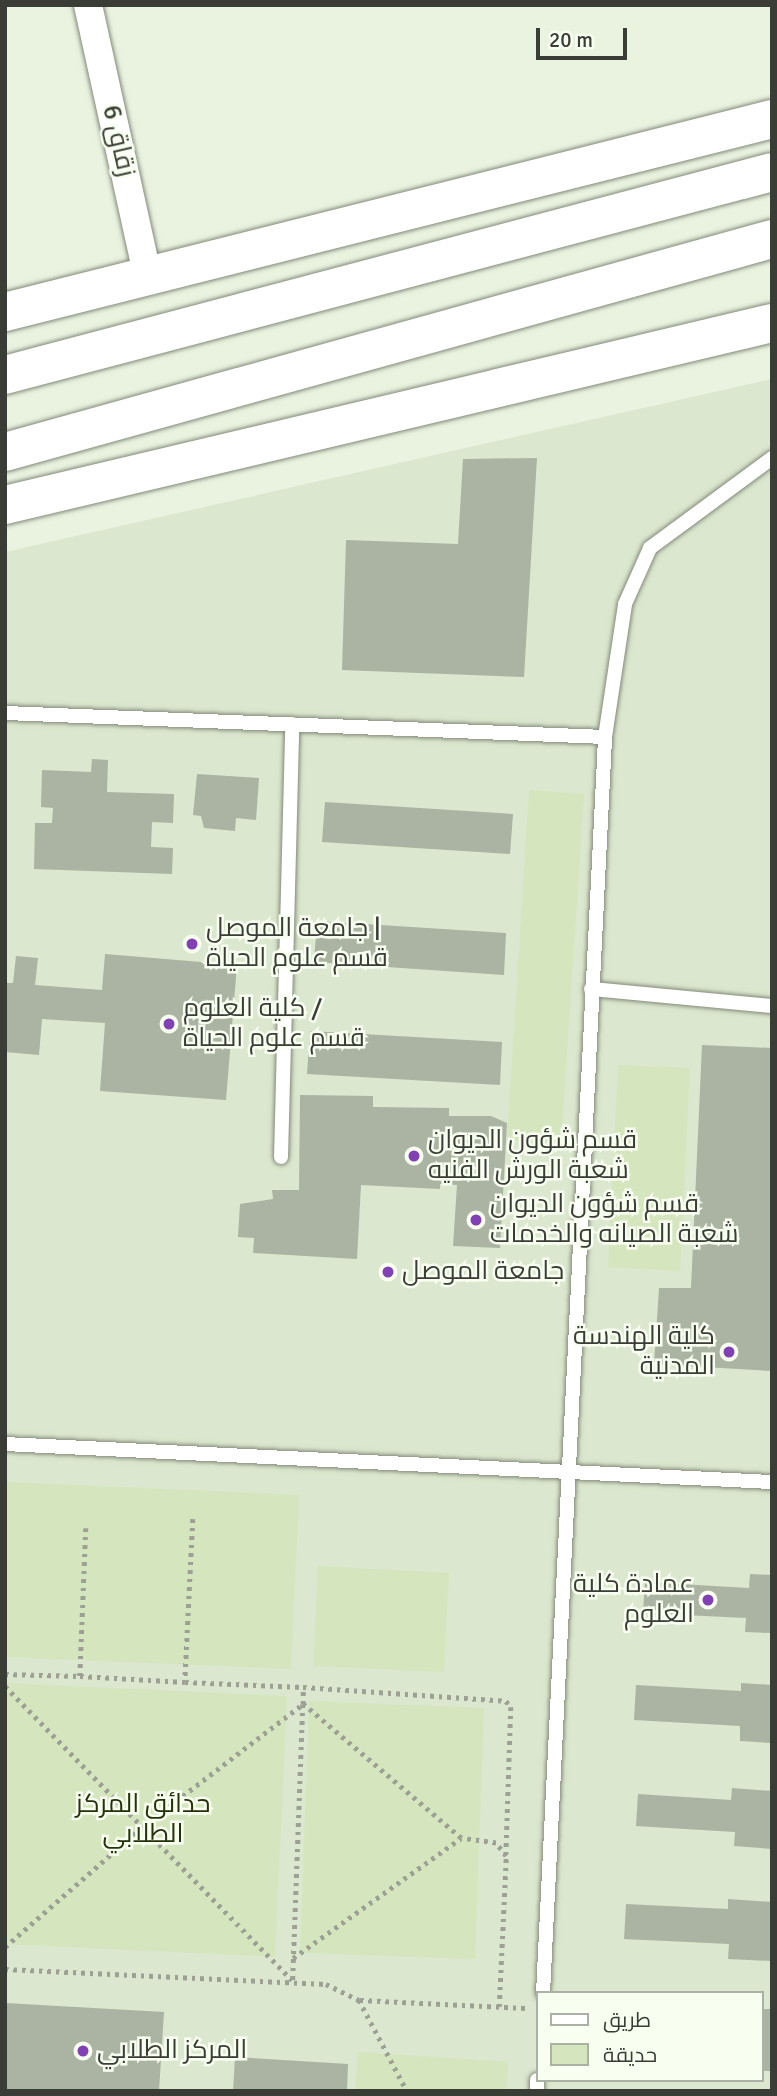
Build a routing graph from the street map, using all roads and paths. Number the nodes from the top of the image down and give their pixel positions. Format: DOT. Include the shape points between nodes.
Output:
graph roads {
  1 [pos="88,5"];
  2 [pos="772,118"];
  3 [pos="772,172"];
  4 [pos="772,239"];
  5 [pos="148,278"];
  6 [pos="5,312"];
  7 [pos="772,323"];
  8 [pos="5,375"];
  9 [pos="5,452"];
  10 [pos="772,458"];
  11 [pos="5,505"];
  12 [pos="5,713"];
  13 [pos="292,724"];
  14 [pos="604,737"];
  15 [pos="591,989"];
  16 [pos="772,1006"];
  17 [pos="281,1157"];
  18 [pos="5,1444"];
  19 [pos="566,1474"];
  20 [pos="772,1482"];
  21 [pos="193,1519"];
  22 [pos="86,1528"];
  23 [pos="5,1674"];
  24 [pos="80,1676"];
  25 [pos="185,1682"];
  26 [pos="5,1686"];
  27 [pos="303,1687"];
  28 [pos="303,1704"];
  29 [pos="142,1827"];
  30 [pos="461,1839"];
  31 [pos="506,1856"];
  32 [pos="5,1947"];
  33 [pos="293,1958"];
  34 [pos="5,1969"];
  35 [pos="293,1980"];
  36 [pos="543,1991"];
  37 [pos="359,2000"];
  38 [pos="499,2007"];
  39 [pos="536,2009"];
  40 [pos="407,2091"];
  1 -- 5 [label="street, زقاق 6"];
  2 -- 5 [label="main road"];
  3 -- 8 [label="main road"];
  4 -- 9 [label="main road"];
  5 -- 6 [label="main road"];
  7 -- 11 [label="main road"];
  10 -- 14 [label="lane" via="650,548 625,604"];
  12 -- 13 [label="lane"];
  13 -- 14 [label="lane"];
  13 -- 17 [label="lane"];
  14 -- 15 [label="lane"];
  15 -- 16 [label="lane"];
  15 -- 19 [label="lane"];
  18 -- 19 [label="lane"];
  19 -- 20 [label="lane"];
  19 -- 36 [label="lane"];
  21 -- 25 [label="path"];
  22 -- 24 [label="path"];
  23 -- 24 [label="path"];
  24 -- 25 [label="path"];
  25 -- 27 [label="path"];
  26 -- 29 [label="path"];
  27 -- 28 [label="path"];
  27 -- 31 [label="path" via="506,1700 511,1707"];
  28 -- 29 [label="path"];
  28 -- 30 [label="path"];
  28 -- 33 [label="path"];
  29 -- 32 [label="path"];
  29 -- 35 [label="path"];
  30 -- 31 [label="path" via="496,1843"];
  30 -- 33 [label="path"];
  31 -- 38 [label="path"];
  33 -- 35 [label="path"];
  34 -- 35 [label="path"];
  35 -- 37 [label="path" via="326,1984"];
  37 -- 38 [label="path"];
  37 -- 40 [label="path"];
  38 -- 39 [label="path"];
}
